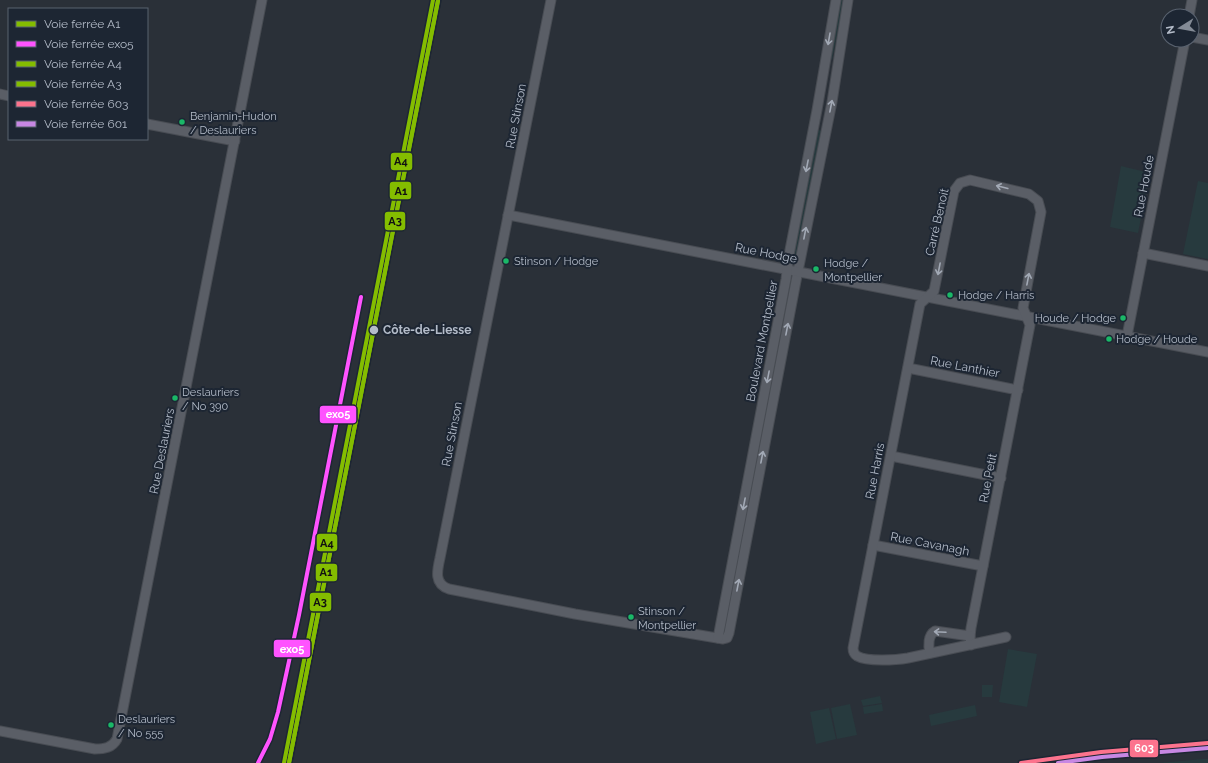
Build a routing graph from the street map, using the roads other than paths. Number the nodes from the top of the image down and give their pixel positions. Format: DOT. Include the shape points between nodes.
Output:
graph roads {
  1 [pos="262,0"];
  2 [pos="551,0"];
  3 [pos="836,0"];
  4 [pos="848,0"];
  5 [pos="1183,48"];
  6 [pos="148,124"];
  7 [pos="234,141"];
  8 [pos="508,215"];
  9 [pos="1143,253"];
  10 [pos="1208,266"];
  11 [pos="787,270"];
  12 [pos="798,272"];
  13 [pos="928,297"];
  14 [pos="1027,317"];
  15 [pos="1127,336"];
  16 [pos="1208,352"];
  17 [pos="908,368"];
  18 [pos="1018,390"];
  19 [pos="891,456"];
  20 [pos="1000,478"];
  21 [pos="873,545"];
  22 [pos="983,566"];
  23 [pos="1006,637"];
  24 [pos="718,638"];
  25 [pos="727,638"];
  26 [pos="971,640"];
  27 [pos="930,654"];
  28 [pos="0,731"];
  1 -- 7 [label="street, Rue Deslauriers"];
  2 -- 8 [label="street, Rue Stinson"];
  3 -- 11 [label="street, Boulevard Montpellier, one-way"];
  12 -- 4 [label="street, Boulevard Montpellier, one-way" via="830,112"];
  5 -- 9 [label="street, Rue Houde"];
  6 -- 7 [label="street"];
  7 -- 28 [label="street, Rue Deslauriers" via="116,739 114,744 108,747 95,749"];
  8 -- 11 [label="street, Rue Hodge"];
  8 -- 24 [label="street, Rue Stinson" via="437,576 444,587 457,590 575,614"];
  9 -- 10 [label="street"];
  9 -- 15 [label="street, Rue Houde"];
  11 -- 12 [label="street, Rue Hodge"];
  11 -- 24 [label="street, Boulevard Montpellier, one-way"];
  12 -- 13 [label="street, Rue Hodge"];
  25 -- 12 [label="street, Boulevard Montpellier, one-way"];
  13 -- 14 [label="street, Rue Hodge"];
  14 -- 13 [label="street, Carré Benoit, one-way" via="1023,308 1040,219 1040,206 1029,194 975,180 963,182 954,192 934,291"];
  13 -- 17 [label="street, Rue Harris" via="920,304"];
  14 -- 15 [label="street, Rue Hodge"];
  14 -- 18 [label="street, Rue Petit" via="1030,325"];
  15 -- 16 [label="street, Rue Hodge"];
  17 -- 18 [label="street, Rue Lanthier"];
  17 -- 19 [label="street, Rue Harris"];
  18 -- 20 [label="street, Rue Petit"];
  19 -- 20 [label="street"];
  19 -- 21 [label="street, Rue Harris"];
  20 -- 22 [label="street, Rue Petit"];
  21 -- 22 [label="street, Rue Cavanagh"];
  21 -- 27 [label="street, Rue Harris" via="853,646 854,653 860,657 887,660"];
  22 -- 26 [label="street, Rue Petit"];
  23 -- 26 [label="street"];
  24 -- 25 [label="street, Rue Stinson"];
  26 -- 27 [label="street"];
  26 -- 27 [label="street, one-way" via="939,631 934,632 929,643"];
}
